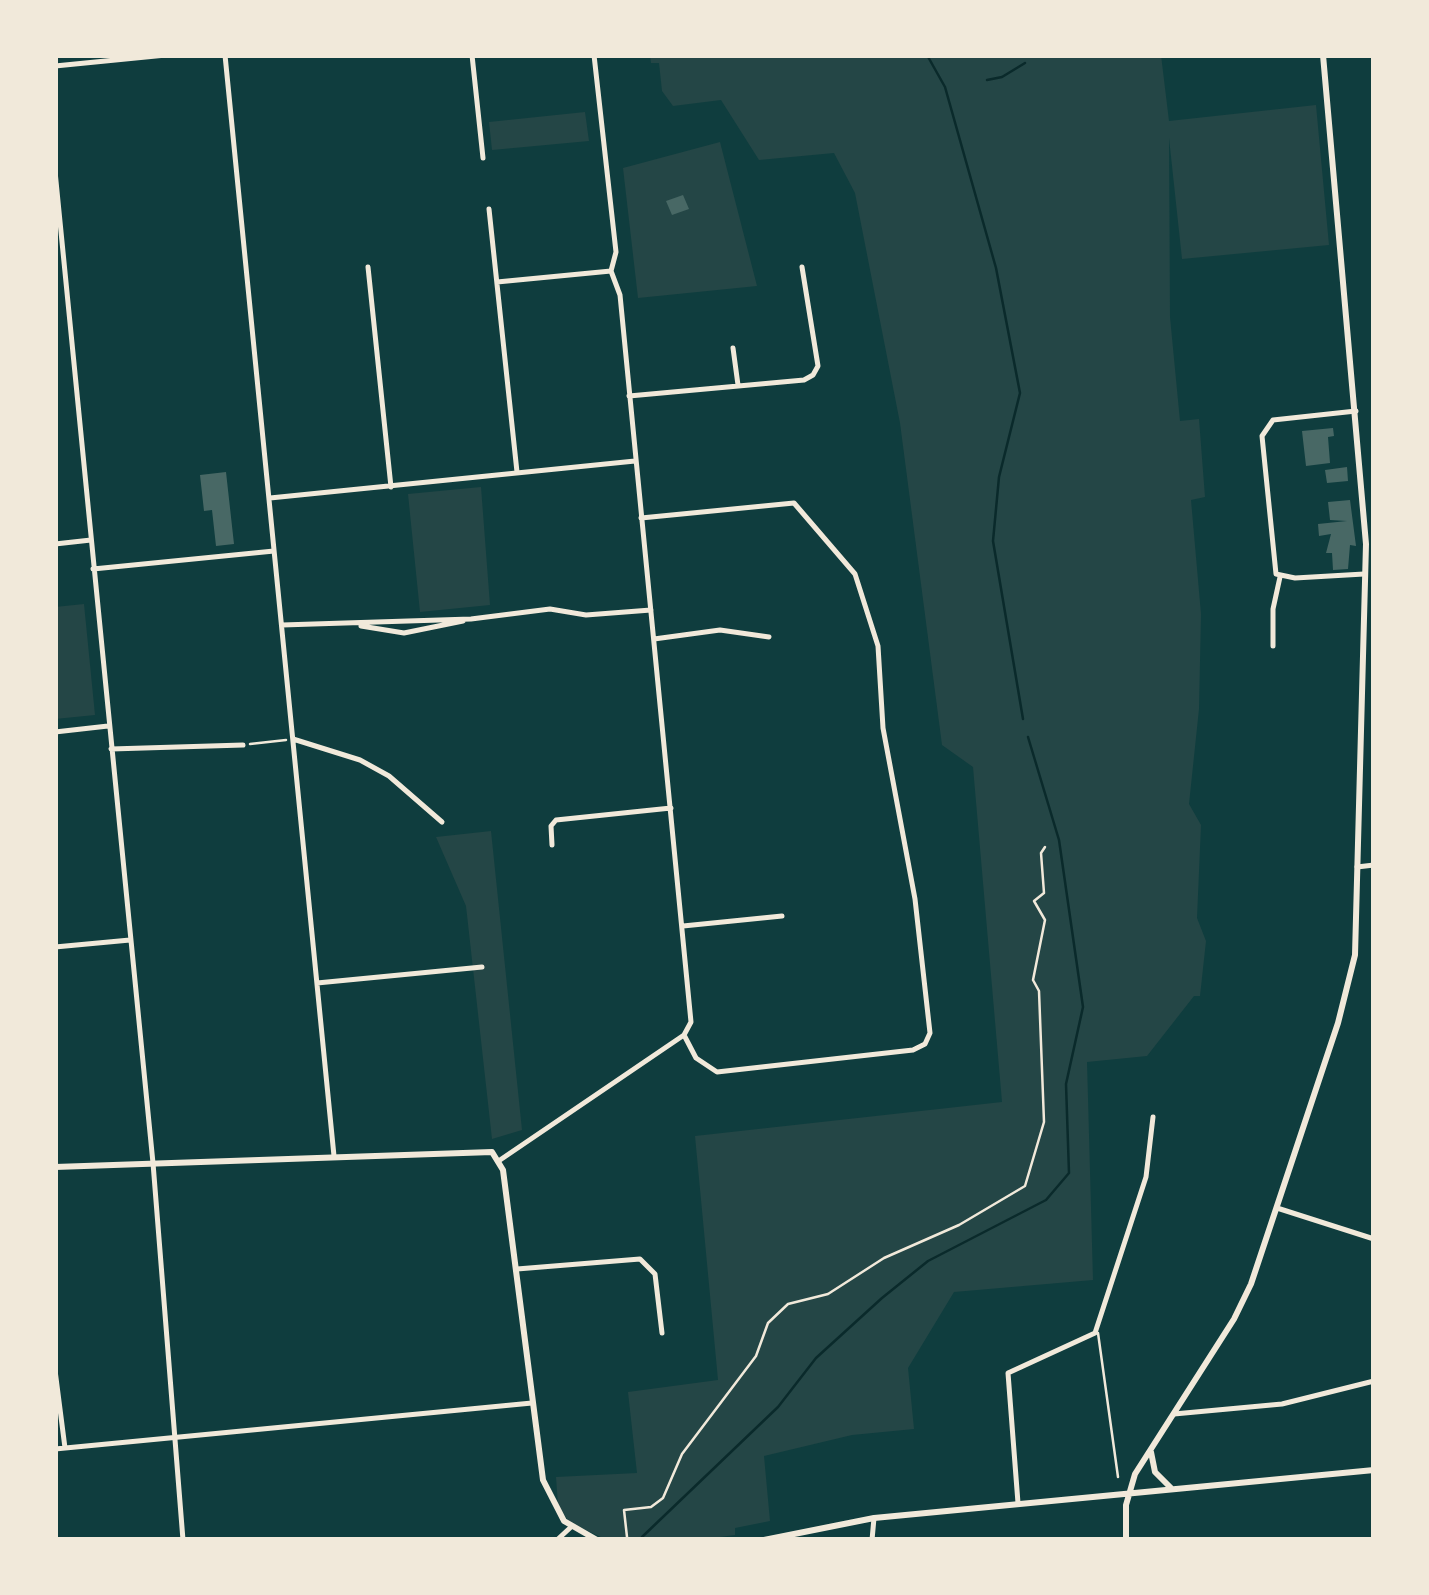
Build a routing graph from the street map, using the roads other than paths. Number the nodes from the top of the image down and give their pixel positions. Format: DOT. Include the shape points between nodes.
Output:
graph roads {
  1 [pos="166,55"];
  2 [pos="225,55"];
  3 [pos="472,55"];
  4 [pos="594,55"];
  5 [pos="1220,55"];
  6 [pos="1241,55"];
  7 [pos="1323,55"];
  8 [pos="55,66"];
  9 [pos="484,158"];
  10 [pos="55,171"];
  11 [pos="489,209"];
  12 [pos="802,266"];
  13 [pos="368,267"];
  14 [pos="611,271"];
  15 [pos="497,282"];
  16 [pos="732,348"];
  17 [pos="738,385"];
  18 [pos="630,396"];
  19 [pos="1356,411"];
  20 [pos="635,461"];
  21 [pos="517,472"];
  22 [pos="392,487"];
  23 [pos="269,498"];
  24 [pos="641,518"];
  25 [pos="1370,522"];
  26 [pos="90,540"];
  27 [pos="55,544"];
  28 [pos="274,551"];
  29 [pos="93,569"];
  30 [pos="1364,574"];
  31 [pos="1280,577"];
  32 [pos="651,610"];
  33 [pos="282,625"];
  34 [pos="769,637"];
  35 [pos="654,638"];
  36 [pos="1273,646"];
  37 [pos="108,726"];
  38 [pos="55,732"];
  39 [pos="293,739"];
  40 [pos="243,745"];
  41 [pos="111,749"];
  42 [pos="671,808"];
  43 [pos="442,822"];
  44 [pos="552,845"];
  45 [pos="1374,865"];
  46 [pos="1358,867"];
  47 [pos="782,916"];
  48 [pos="683,926"];
  49 [pos="130,940"];
  50 [pos="55,947"];
  51 [pos="482,967"];
  52 [pos="317,983"];
  53 [pos="684,1035"];
  54 [pos="1153,1117"];
  55 [pos="334,1156"];
  56 [pos="500,1160"];
  57 [pos="154,1162"];
  58 [pos="55,1166"];
  59 [pos="1276,1208"];
  60 [pos="1374,1239"];
  61 [pos="514,1269"];
  62 [pos="1097,1327"];
  63 [pos="662,1333"];
  64 [pos="55,1370"];
  65 [pos="1374,1381"];
  66 [pos="532,1402"];
  67 [pos="1174,1414"];
  68 [pos="175,1437"];
  69 [pos="65,1448"];
  70 [pos="55,1449"];
  71 [pos="1150,1451"];
  72 [pos="1374,1470"];
  73 [pos="1118,1477"];
  74 [pos="1172,1488"];
  75 [pos="1130,1492"];
  76 [pos="1018,1503"];
  77 [pos="874,1518"];
  78 [pos="572,1527"];
  79 [pos="183,1540"];
  80 [pos="557,1540"];
  81 [pos="597,1540"];
  82 [pos="764,1540"];
  83 [pos="872,1540"];
  84 [pos="1126,1540"];
  1 -- 8 [label="street"];
  2 -- 23 [label="street"];
  3 -- 9 [label="street"];
  4 -- 14 [label="street" via="616,252"];
  5 -- 6 [label="street"];
  7 -- 19 [label="main road"];
  10 -- 26 [label="street"];
  11 -- 15 [label="street"];
  12 -- 17 [label="street" via="818,366 804,380"];
  13 -- 22 [label="street"];
  14 -- 15 [label="street"];
  14 -- 18 [label="street" via="618,280"];
  15 -- 21 [label="street"];
  16 -- 17 [label="street"];
  17 -- 18 [label="street"];
  18 -- 20 [label="street"];
  19 -- 25 [label="main road"];
  19 -- 31 [label="street" via="1280,418 1262,430"];
  20 -- 21 [label="street"];
  20 -- 24 [label="street"];
  21 -- 22 [label="street"];
  22 -- 23 [label="street"];
  23 -- 28 [label="street"];
  24 -- 32 [label="street"];
  24 -- 53 [label="street" via="794,503 856,574 878,646 883,728 915,899 930,1033 913,1050 716,1072 696,1058"];
  25 -- 30 [label="main road"];
  26 -- 27 [label="street"];
  26 -- 29 [label="street"];
  28 -- 29 [label="street"];
  28 -- 33 [label="street"];
  29 -- 37 [label="street"];
  30 -- 31 [label="street"];
  30 -- 46 [label="main road"];
  31 -- 36 [label="street"];
  32 -- 33 [label="street" via="586,615 550,609 404,633 345,623"];
  32 -- 35 [label="street"];
  33 -- 39 [label="street"];
  34 -- 35 [label="street" via="720,630"];
  35 -- 42 [label="street"];
  37 -- 38 [label="street"];
  37 -- 41 [label="street"];
  39 -- 43 [label="street" via="360,760"];
  39 -- 52 [label="street"];
  40 -- 41 [label="street"];
  41 -- 49 [label="street"];
  42 -- 44 [label="street" via="556,820"];
  42 -- 48 [label="street"];
  45 -- 46 [label="street"];
  46 -- 59 [label="main road" via="1350,982"];
  47 -- 48 [label="street"];
  48 -- 53 [label="street" via="691,1013"];
  49 -- 50 [label="street"];
  49 -- 57 [label="street"];
  51 -- 52 [label="street"];
  52 -- 55 [label="street"];
  53 -- 56 [label="street"];
  54 -- 62 [label="street" via="1146,1176"];
  55 -- 56 [label="main road" via="487,1150"];
  55 -- 57 [label="main road"];
  56 -- 61 [label="main road"];
  57 -- 58 [label="main road"];
  57 -- 68 [label="street"];
  59 -- 60 [label="street"];
  59 -- 67 [label="main road" via="1243,1302"];
  61 -- 63 [label="street" via="640,1259 655,1274"];
  61 -- 66 [label="main road"];
  62 -- 73 [label="lane"];
  62 -- 76 [label="street" via="1091,1337 1008,1373"];
  64 -- 69 [label="street"];
  65 -- 67 [label="street" via="1282,1404"];
  66 -- 68 [label="street"];
  66 -- 78 [label="main road" via="543,1480"];
  67 -- 71 [label="main road"];
  68 -- 69 [label="street"];
  68 -- 79 [label="street"];
  69 -- 70 [label="street"];
  71 -- 74 [label="main road" via="1156,1472"];
  71 -- 75 [label="main road"];
  72 -- 74 [label="main road"];
  74 -- 75 [label="main road"];
  75 -- 76 [label="main road"];
  75 -- 84 [label="main road"];
  76 -- 77 [label="main road"];
  77 -- 82 [label="main road"];
  77 -- 83 [label="street"];
  78 -- 80 [label="street"];
  78 -- 81 [label="main road"];
}
